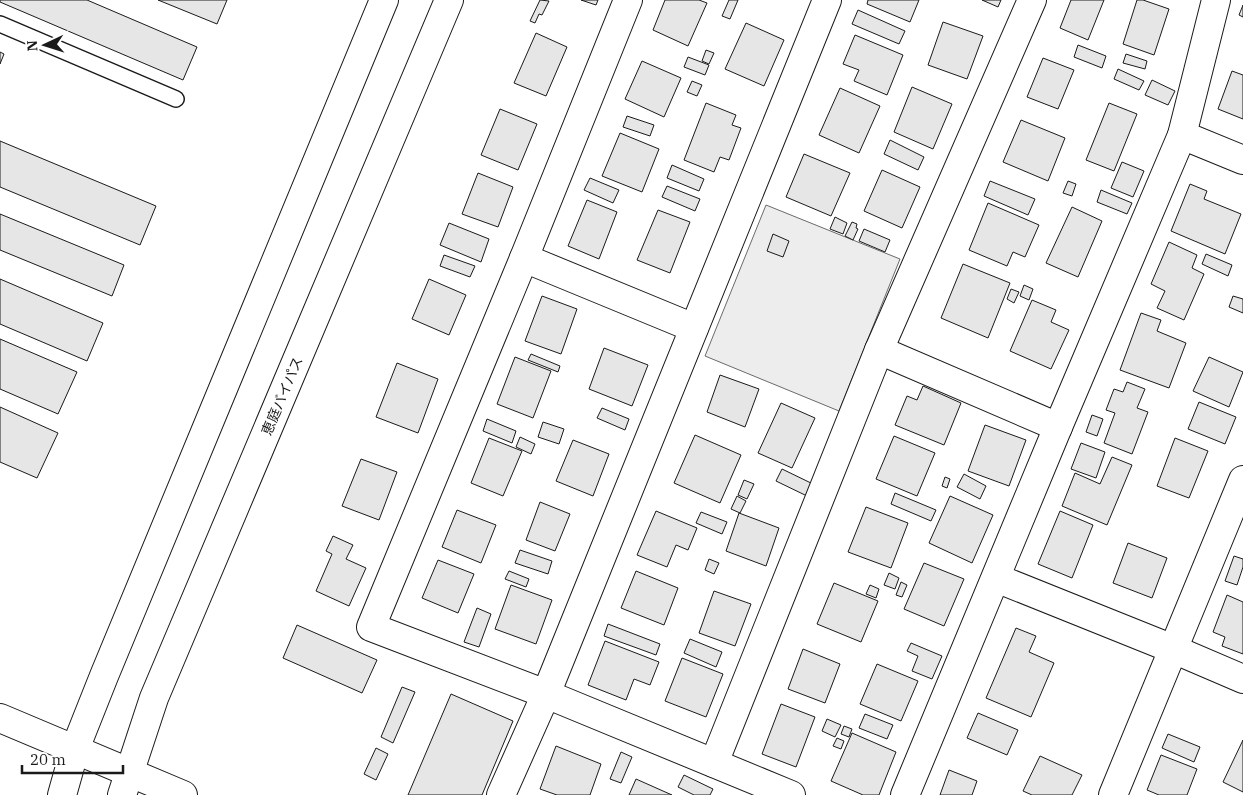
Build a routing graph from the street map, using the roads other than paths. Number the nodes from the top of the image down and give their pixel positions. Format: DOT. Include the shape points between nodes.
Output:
graph roads {
  1 [pos="384,0"];
  2 [pos="449,0"];
  3 [pos="628,0"];
  4 [pos="1032,0"];
  5 [pos="1216,0"];
  6 [pos="822,2"];
  7 [pos="0,24"];
  8 [pos="176,99"];
  9 [pos="1182,135"];
  10 [pos="1243,160"];
  11 [pos="524,258"];
  12 [pos="694,328"];
  13 [pos="879,350"];
  14 [pos="1058,427"];
  15 [pos="1243,480"];
  16 [pos="996,578"];
  17 [pos="1173,649"];
  18 [pos="1243,679"];
  19 [pos="546,694"];
  20 [pos="0,718"];
  21 [pos="75,749"];
  22 [pos="714,763"];
  23 [pos="125,784"];
  24 [pos="62,795"];
  25 [pos="183,795"];
  26 [pos="501,795"];
  27 [pos="791,795"];
  28 [pos="906,795"];
  29 [pos="1112,795"];
  1 -- 21 [label="main road"];
  2 -- 23 [label="main road, 恵庭バイパス" via="154,698"];
  3 -- 11 [label="main road"];
  4 -- 13 [label="main road"];
  5 -- 9 [label="main road"];
  6 -- 12 [label="main road"];
  7 -- 8 [label="lane"];
  9 -- 10 [label="main road"];
  9 -- 14 [label="main road"];
  11 -- 12 [label="main road"];
  11 -- 19 [label="main road" via="371,627"];
  12 -- 19 [label="main road"];
  13 -- 14 [label="main road"];
  13 -- 22 [label="main road"];
  14 -- 16 [label="main road"];
  15 -- 17 [label="main road"];
  16 -- 17 [label="main road"];
  16 -- 28 [label="main road"];
  17 -- 18 [label="main road"];
  17 -- 29 [label="main road"];
  19 -- 22 [label="main road"];
  19 -- 26 [label="main road"];
  20 -- 21 [label="main road"];
  21 -- 23 [label="main road"];
  21 -- 24 [label="main road"];
  22 -- 27 [label="main road"];
  23 -- 25 [label="main road"];
}
